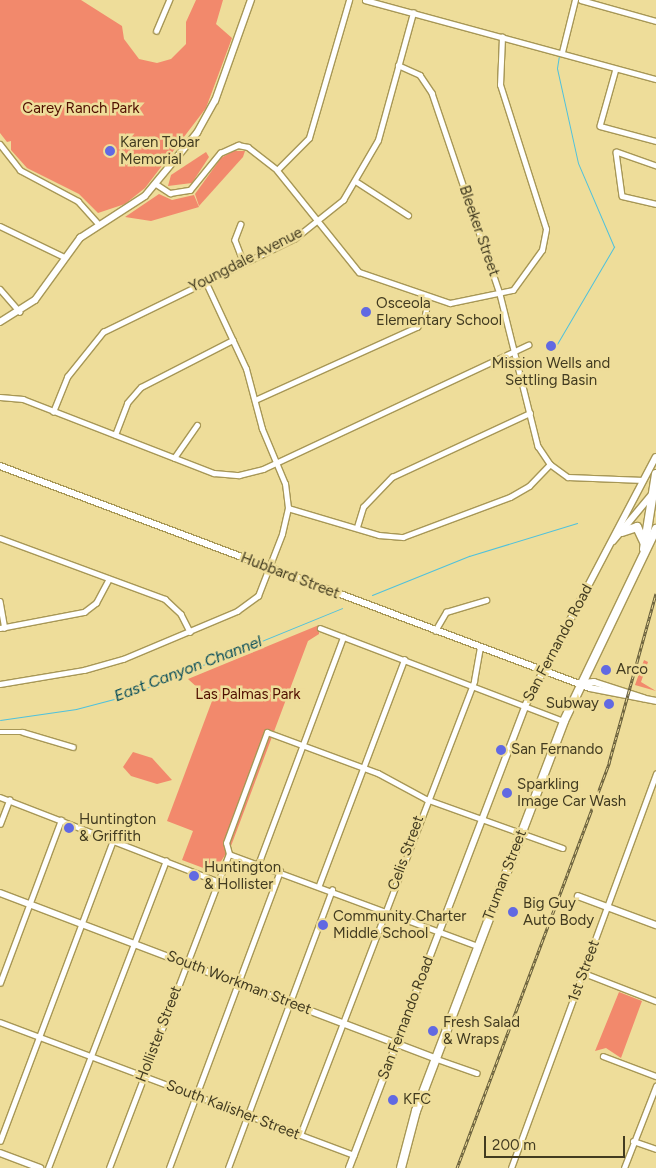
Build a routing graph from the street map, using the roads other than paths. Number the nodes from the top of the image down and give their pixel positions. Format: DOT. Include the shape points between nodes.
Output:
graph roads {
  1 [pos="168,0"];
  2 [pos="251,0"];
  3 [pos="349,0"];
  4 [pos="365,0"];
  5 [pos="574,0"];
  6 [pos="581,0"];
  7 [pos="413,12"];
  8 [pos="656,21"];
  9 [pos="156,31"];
  10 [pos="502,37"];
  11 [pos="562,52"];
  12 [pos="398,65"];
  13 [pos="616,69"];
  14 [pos="656,80"];
  15 [pos="656,141"];
  16 [pos="0,144"];
  17 [pos="656,166"];
  18 [pos="277,170"];
  19 [pos="357,182"];
  20 [pos="156,184"];
  21 [pos="656,204"];
  22 [pos="408,215"];
  23 [pos="317,222"];
  24 [pos="98,223"];
  25 [pos="241,224"];
  26 [pos="0,226"];
  27 [pos="64,257"];
  28 [pos="244,263"];
  29 [pos="205,281"];
  30 [pos="0,289"];
  31 [pos="500,294"];
  32 [pos="428,299"];
  33 [pos="20,312"];
  34 [pos="0,322"];
  35 [pos="233,340"];
  36 [pos="528,346"];
  37 [pos="516,351"];
  38 [pos="0,397"];
  39 [pos="255,400"];
  40 [pos="53,412"];
  41 [pos="530,413"];
  42 [pos="197,425"];
  43 [pos="115,435"];
  44 [pos="656,457"];
  45 [pos="174,458"];
  46 [pos="277,462"];
  47 [pos="550,464"];
  48 [pos="0,466"];
  49 [pos="656,474"];
  50 [pos="643,480"];
  51 [pos="654,492"];
  52 [pos="288,508"];
  53 [pos="357,527"];
  54 [pos="656,529"];
  55 [pos="622,532"];
  56 [pos="0,538"];
  57 [pos="613,542"];
  58 [pos="645,546"];
  59 [pos="640,563"];
  60 [pos="269,568"];
  61 [pos="109,579"];
  62 [pos="486,600"];
  63 [pos="0,601"];
  64 [pos="2,628"];
  65 [pos="320,628"];
  66 [pos="190,632"];
  67 [pos="435,632"];
  68 [pos="343,636"];
  69 [pos="480,648"];
  70 [pos="404,660"];
  71 [pos="542,671"];
  72 [pos="582,683"];
  73 [pos="0,684"];
  74 [pos="471,685"];
  75 [pos="656,701"];
  76 [pos="524,706"];
  77 [pos="564,721"];
  78 [pos="0,732"];
  79 [pos="302,745"];
  80 [pos="73,747"];
  81 [pos="362,768"];
  82 [pos="656,774"];
  83 [pos="0,797"];
  84 [pos="426,799"];
  85 [pos="9,800"];
  86 [pos="482,818"];
  87 [pos="61,820"];
  88 [pos="0,824"];
  89 [pos="521,833"];
  90 [pos="113,840"];
  91 [pos="562,848"];
  92 [pos="229,854"];
  93 [pos="166,861"];
  94 [pos="259,862"];
  95 [pos="280,871"];
  96 [pos="217,880"];
  97 [pos="320,885"];
  98 [pos="332,890"];
  99 [pos="0,893"];
  100 [pos="578,896"];
  101 [pos="29,904"];
  102 [pos="608,907"];
  103 [pos="385,910"];
  104 [pos="82,924"];
  105 [pos="656,926"];
  106 [pos="439,930"];
  107 [pos="134,943"];
  108 [pos="478,946"];
  109 [pos="186,962"];
  110 [pos="584,973"];
  111 [pos="0,982"];
  112 [pos="240,983"];
  113 [pos="656,1001"];
  114 [pos="290,1002"];
  115 [pos="0,1022"];
  116 [pos="343,1022"];
  117 [pos="39,1036"];
  118 [pos="396,1043"];
  119 [pos="90,1056"];
  120 [pos="603,1056"];
  121 [pos="437,1059"];
  122 [pos="477,1073"];
  123 [pos="143,1076"];
  124 [pos="656,1076"];
  125 [pos="656,1086"];
  126 [pos="198,1096"];
  127 [pos="248,1115"];
  128 [pos="300,1135"];
  129 [pos="0,1141"];
  130 [pos="634,1141"];
  131 [pos="656,1149"];
  132 [pos="0,1153"];
  133 [pos="354,1155"];
  134 [pos="40,1168"];
  135 [pos="48,1168"];
  136 [pos="109,1168"];
  137 [pos="169,1168"];
  138 [pos="228,1168"];
  139 [pos="350,1168"];
  140 [pos="401,1168"];
  141 [pos="511,1168"];
  142 [pos="624,1168"];
  1 -- 9 [label="street"];
  2 -- 20 [label="street" via="208,117"];
  3 -- 18 [label="street" via="309,138"];
  4 -- 7 [label="street"];
  5 -- 11 [label="street"];
  6 -- 8 [label="street"];
  7 -- 10 [label="street"];
  7 -- 12 [label="street, Youngdale Avenue"];
  10 -- 11 [label="street"];
  10 -- 31 [label="street" via="500,85 546,230 542,250 524,280"];
  11 -- 13 [label="street"];
  12 -- 19 [label="street, Youngdale Avenue" via="378,140"];
  12 -- 31 [label="street, Bleeker Street" via="420,75 432,94"];
  13 -- 14 [label="street"];
  13 -- 15 [label="street" via="600,126"];
  16 -- 24 [label="street" via="20,170 78,201"];
  17 -- 21 [label="street" via="616,152 614,163 622,196"];
  18 -- 20 [label="street" via="259,153 238,145 220,153 190,190 170,193"];
  18 -- 23 [label="street"];
  19 -- 22 [label="street"];
  19 -- 23 [label="street, Youngdale Avenue"];
  20 -- 24 [label="street" via="131,208"];
  23 -- 28 [label="street, Youngdale Avenue"];
  23 -- 32 [label="street" via="359,272"];
  24 -- 27 [label="street"];
  25 -- 28 [label="street" via="235,240"];
  26 -- 27 [label="street"];
  27 -- 33 [label="street" via="44,290"];
  28 -- 29 [label="street, Youngdale Avenue"];
  29 -- 35 [label="street"];
  29 -- 40 [label="street, Youngdale Avenue" via="103,332 67,377"];
  30 -- 33 [label="street"];
  31 -- 32 [label="street" via="467,303"];
  31 -- 37 [label="street, Bleeker Street"];
  32 -- 39 [label="street" via="426,315 417,327"];
  33 -- 34 [label="street"];
  35 -- 39 [label="street"];
  35 -- 43 [label="street" via="141,387 127,404"];
  36 -- 37 [label="street"];
  37 -- 41 [label="street, Bleeker Street"];
  37 -- 46 [label="street"];
  38 -- 40 [label="street" via="23,399"];
  39 -- 46 [label="street"];
  40 -- 43 [label="street"];
  41 -- 47 [label="street, Bleeker Street" via="538,446"];
  41 -- 53 [label="street" via="392,477 363,507"];
  42 -- 45 [label="street"];
  43 -- 45 [label="street"];
  44 -- 50 [label="main road, San Fernando Road"];
  45 -- 46 [label="street" via="227,475 251,474"];
  46 -- 52 [label="street"];
  47 -- 50 [label="street, Bleeker Street" via="568,477"];
  47 -- 53 [label="street" via="529,486 510,498 414,533 390,537"];
  48 -- 60 [label="main road, Hubbard Street"];
  49 -- 51 [label="main road, Truman Street"];
  50 -- 57 [label="main road, San Fernando Road"];
  51 -- 55 [label="main road, San Fernando Road"];
  51 -- 58 [label="main road, Truman Street"];
  52 -- 53 [label="street"];
  52 -- 60 [label="street"];
  54 -- 59 [label="main road, Truman Street"];
  55 -- 57 [label="main road, San Fernando Road"];
  55 -- 58 [label="main road" via="637,527"];
  56 -- 61 [label="street"];
  57 -- 71 [label="main road, San Fernando Road"];
  58 -- 59 [label="main road, Truman Street"];
  59 -- 72 [label="main road, Truman Street"];
  60 -- 66 [label="street" via="253,600"];
  60 -- 67 [label="main road, Hubbard Street"];
  61 -- 64 [label="street" via="96,603 84,612"];
  61 -- 66 [label="street" via="165,599 181,614"];
  62 -- 67 [label="street" via="445,612"];
  63 -- 64 [label="street"];
  65 -- 68 [label="street"];
  66 -- 73 [label="street" via="84,670"];
  67 -- 69 [label="main road, Hubbard Street"];
  68 -- 70 [label="street"];
  68 -- 79 [label="street"];
  69 -- 71 [label="main road, Hubbard Street"];
  69 -- 74 [label="street, Celis Street"];
  70 -- 74 [label="street"];
  70 -- 81 [label="street"];
  71 -- 72 [label="main road, Hubbard Street"];
  71 -- 76 [label="main road, San Fernando Road"];
  72 -- 75 [label="main road, Hubbard Street"];
  72 -- 77 [label="main road, Truman Street"];
  74 -- 76 [label="street"];
  74 -- 84 [label="street, Celis Street"];
  76 -- 77 [label="street"];
  76 -- 86 [label="main road, San Fernando Road"];
  77 -- 89 [label="main road, Truman Street"];
  78 -- 80 [label="street" via="23,732"];
  79 -- 81 [label="street"];
  79 -- 92 [label="street, Hollister Street" via="267,732 226,843"];
  79 -- 94 [label="street"];
  81 -- 84 [label="street"];
  81 -- 97 [label="street"];
  82 -- 102 [label="street, 1st Street"];
  83 -- 85 [label="street"];
  84 -- 86 [label="street"];
  84 -- 103 [label="street, Celis Street"];
  85 -- 87 [label="street"];
  85 -- 88 [label="street"];
  86 -- 89 [label="street"];
  86 -- 106 [label="main road, San Fernando Road"];
  87 -- 90 [label="street"];
  87 -- 101 [label="street"];
  89 -- 91 [label="street"];
  89 -- 108 [label="main road, Truman Street"];
  90 -- 93 [label="street"];
  90 -- 104 [label="street"];
  92 -- 94 [label="street"];
  92 -- 96 [label="street, Hollister Street"];
  93 -- 96 [label="street"];
  93 -- 107 [label="street"];
  94 -- 95 [label="street"];
  95 -- 97 [label="street"];
  95 -- 112 [label="street"];
  96 -- 109 [label="street, Hollister Street"];
  97 -- 98 [label="street"];
  98 -- 103 [label="street"];
  98 -- 114 [label="street"];
  99 -- 101 [label="main road, South Workman Street"];
  100 -- 102 [label="street"];
  101 -- 104 [label="main road, South Workman Street"];
  101 -- 111 [label="street"];
  102 -- 105 [label="street"];
  102 -- 110 [label="street, 1st Street"];
  103 -- 106 [label="street"];
  103 -- 116 [label="street, Celis Street"];
  104 -- 107 [label="main road, South Workman Street"];
  104 -- 117 [label="street"];
  106 -- 108 [label="street"];
  106 -- 118 [label="main road, San Fernando Road"];
  107 -- 109 [label="main road, South Workman Street"];
  107 -- 119 [label="street"];
  108 -- 121 [label="main road, Truman Street"];
  109 -- 112 [label="main road, South Workman Street"];
  109 -- 123 [label="street, Hollister Street"];
  110 -- 113 [label="street"];
  110 -- 141 [label="street, 1st Street"];
  112 -- 114 [label="main road, South Workman Street"];
  112 -- 126 [label="street"];
  114 -- 116 [label="main road, South Workman Street"];
  114 -- 127 [label="street"];
  115 -- 117 [label="street, South Kalisher Street"];
  116 -- 118 [label="main road, South Workman Street"];
  116 -- 128 [label="street, Celis Street"];
  117 -- 119 [label="street, South Kalisher Street"];
  117 -- 129 [label="street"];
  118 -- 121 [label="main road, South Workman Street"];
  118 -- 133 [label="main road, San Fernando Road"];
  119 -- 123 [label="street, South Kalisher Street"];
  119 -- 135 [label="street"];
  120 -- 124 [label="street"];
  121 -- 122 [label="street, South Workman Street"];
  121 -- 140 [label="main road, Truman Street" via="412,1122"];
  123 -- 126 [label="street, South Kalisher Street"];
  123 -- 136 [label="street, Hollister Street"];
  125 -- 130 [label="street"];
  126 -- 127 [label="street, South Kalisher Street"];
  126 -- 137 [label="street"];
  127 -- 128 [label="street, South Kalisher Street"];
  127 -- 138 [label="street"];
  128 -- 133 [label="street, South Kalisher Street"];
  130 -- 131 [label="street"];
  130 -- 142 [label="street"];
  132 -- 134 [label="main road"];
  133 -- 139 [label="main road, San Fernando Road"];
}
